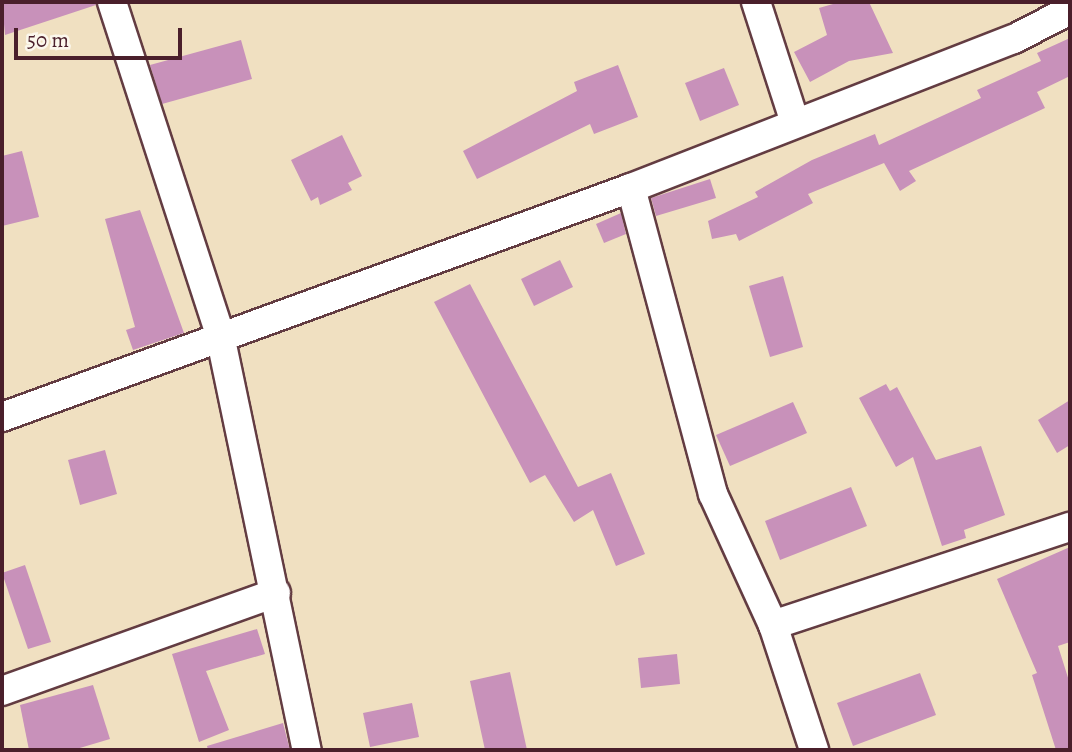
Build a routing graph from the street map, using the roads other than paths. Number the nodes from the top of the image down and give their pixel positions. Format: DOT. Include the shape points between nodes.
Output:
graph roads {
  1 [pos="111,2"];
  2 [pos="756,2"];
  3 [pos="1070,10"];
  4 [pos="795,123"];
  5 [pos="631,188"];
  6 [pos="220,335"];
  7 [pos="2,417"];
  8 [pos="1070,527"];
  9 [pos="276,593"];
  10 [pos="773,625"];
  11 [pos="2,691"];
  12 [pos="307,750"];
  13 [pos="814,750"];
  1 -- 6 [label="street"];
  2 -- 4 [label="street"];
  3 -- 4 [label="street" via="1014,39"];
  4 -- 5 [label="street"];
  5 -- 6 [label="street"];
  5 -- 10 [label="street" via="713,494"];
  6 -- 7 [label="street"];
  6 -- 9 [label="street"];
  8 -- 10 [label="street"];
  9 -- 11 [label="street"];
  9 -- 12 [label="street"];
  10 -- 13 [label="street"];
}
